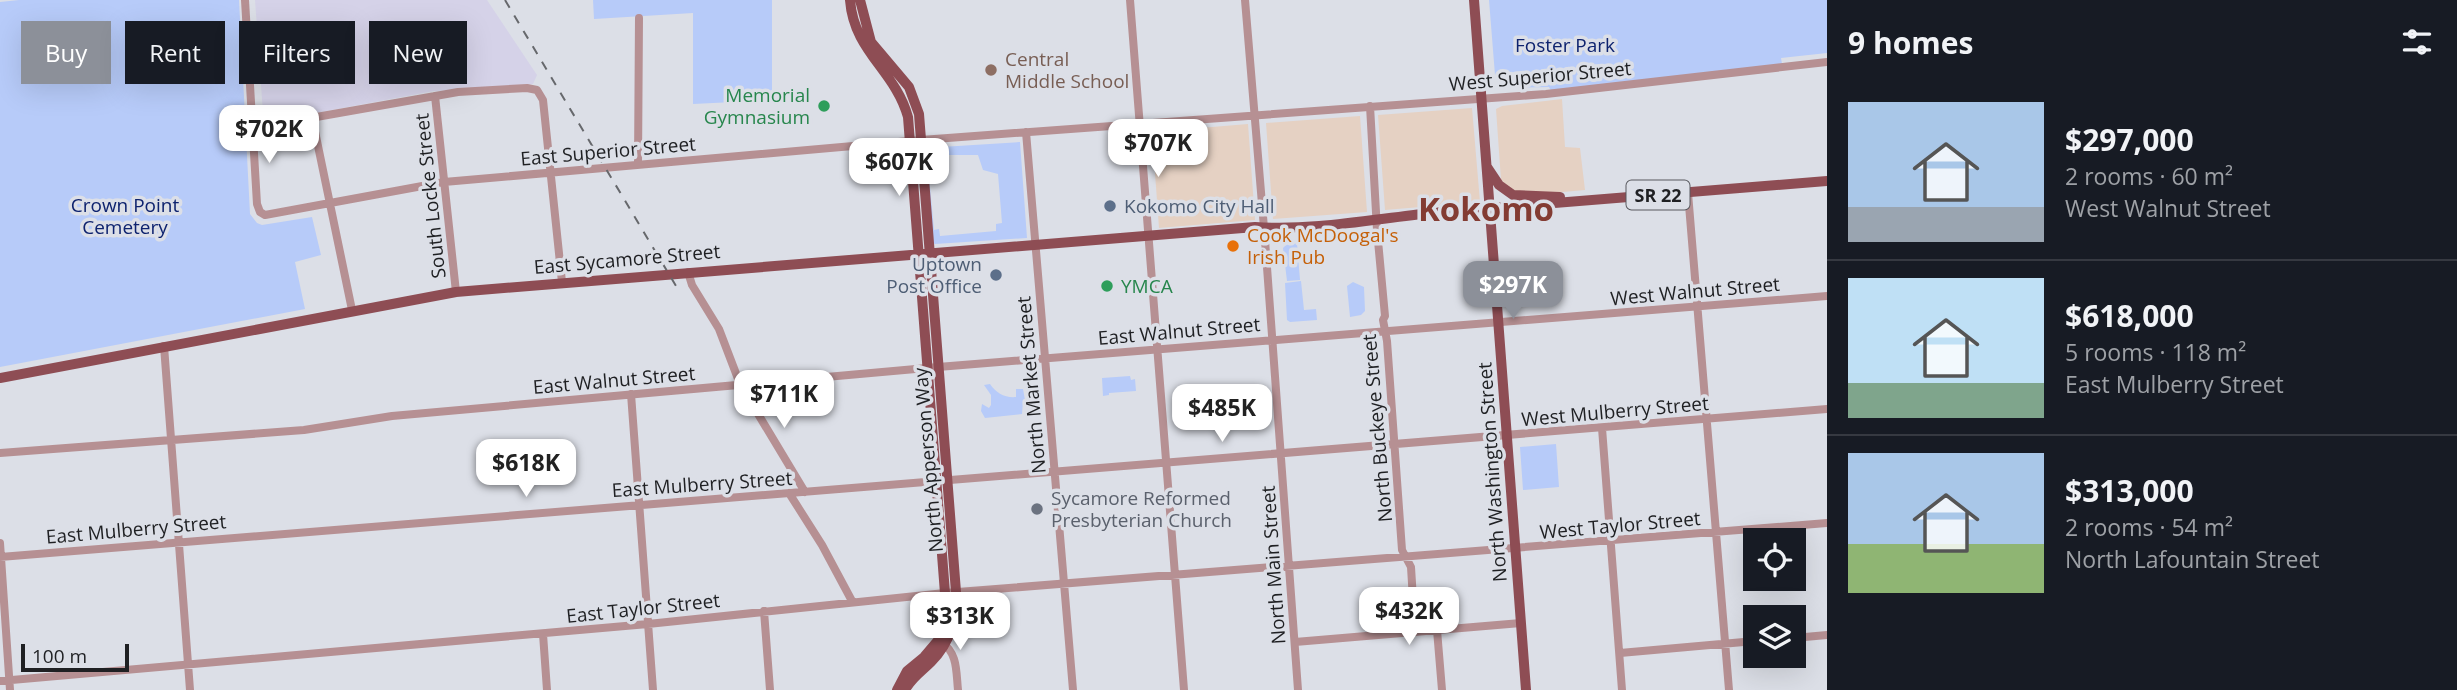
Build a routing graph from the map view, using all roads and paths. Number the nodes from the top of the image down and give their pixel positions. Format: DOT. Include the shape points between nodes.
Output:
graph roads {
  1 [pos="245,0"];
  2 [pos="1130,0"];
  3 [pos="1474,0"];
  4 [pos="855,4"];
  5 [pos="1245,4"];
  6 [pos="639,18"];
  7 [pos="1827,62"];
  8 [pos="435,96"];
  9 [pos="1482,98"];
  10 [pos="1370,106"];
  11 [pos="1255,114"];
  12 [pos="312,117"];
  13 [pos="1140,123"];
  14 [pos="253,125"];
  15 [pos="1026,132"];
  16 [pos="916,141"];
  17 [pos="638,164"];
  18 [pos="1486,166"];
  19 [pos="551,172"];
  20 [pos="1827,181"];
  21 [pos="444,182"];
  22 [pos="1688,193"];
  23 [pos="1588,200"];
  24 [pos="330,203"];
  25 [pos="1489,208"];
  26 [pos="1377,219"];
  27 [pos="1264,228"];
  28 [pos="1149,236"];
  29 [pos="1035,244"];
  30 [pos="924,253"];
  31 [pos="688,272"];
  32 [pos="562,282"];
  33 [pos="456,292"];
  34 [pos="1827,296"];
  35 [pos="1698,307"];
  36 [pos="352,310"];
  37 [pos="1498,323"];
  38 [pos="1386,331"];
  39 [pos="1273,339"];
  40 [pos="164,346"];
  41 [pos="1158,350"];
  42 [pos="1045,358"];
  43 [pos="933,367"];
  44 [pos="0,378"];
  45 [pos="740,384"];
  46 [pos="631,394"];
  47 [pos="1827,410"];
  48 [pos="1707,419"];
  49 [pos="1602,428"];
  50 [pos="1507,436"];
  51 [pos="171,440"];
  52 [pos="1395,445"];
  53 [pos="0,453"];
  54 [pos="1280,454"];
  55 [pos="1167,463"];
  56 [pos="1054,472"];
  57 [pos="942,481"];
  58 [pos="789,492"];
  59 [pos="805,492"];
  60 [pos="640,504"];
  61 [pos="1827,523"];
  62 [pos="1716,533"];
  63 [pos="179,541"];
  64 [pos="1611,541"];
  65 [pos="0,543"];
  66 [pos="1516,549"];
  67 [pos="0,557"];
  68 [pos="1406,558"];
  69 [pos="1289,567"];
  70 [pos="1175,576"];
  71 [pos="1063,584"];
  72 [pos="951,592"];
  73 [pos="852,601"];
  74 [pos="764,611"];
  75 [pos="1521,623"];
  76 [pos="648,624"];
  77 [pos="1437,630"];
  78 [pos="1415,632"];
  79 [pos="543,634"];
  80 [pos="1827,635"];
  81 [pos="1806,637"];
  82 [pos="942,642"];
  83 [pos="1294,642"];
  84 [pos="1743,642"];
  85 [pos="1724,644"];
  86 [pos="1620,653"];
  87 [pos="188,663"];
  88 [pos="5,680"];
  89 [pos="10,690"];
  90 [pos="190,690"];
  91 [pos="547,690"];
  92 [pos="653,690"];
  93 [pos="770,690"];
  94 [pos="897,690"];
  95 [pos="905,690"];
  96 [pos="958,690"];
  97 [pos="1073,690"];
  98 [pos="1184,690"];
  99 [pos="1298,690"];
  100 [pos="1442,690"];
  101 [pos="1526,690"];
  102 [pos="1622,690"];
  103 [pos="1729,690"];
  1 -- 14 [label="street"];
  2 -- 13 [label="street"];
  3 -- 9 [label="main road, North Washington Street"];
  4 -- 16 [label="main road, North Apperson Way" via="871,42 914,97 919,114"];
  5 -- 11 [label="street, North Main Street"];
  6 -- 17 [label="street"];
  7 -- 9 [label="street, West Superior Street"];
  8 -- 12 [label="street"];
  8 -- 19 [label="street" via="527,88 539,92"];
  8 -- 21 [label="street, South Locke Street"];
  9 -- 10 [label="street, West Superior Street"];
  9 -- 18 [label="main road, North Washington Street"];
  10 -- 11 [label="street, West Superior Street"];
  10 -- 26 [label="street, North Buckeye Street"];
  11 -- 13 [label="street, East Superior Street"];
  11 -- 27 [label="street, North Main Street"];
  12 -- 14 [label="street"];
  12 -- 24 [label="street"];
  13 -- 15 [label="street, East Superior Street"];
  13 -- 28 [label="street"];
  14 -- 24 [label="street, East Superior Street" via="260,212 265,215"];
  15 -- 16 [label="street, East Superior Street"];
  15 -- 29 [label="street, North Market Street"];
  16 -- 17 [label="street, East Superior Street"];
  16 -- 30 [label="main road, North Apperson Way"];
  17 -- 19 [label="street, East Superior Street"];
  18 -- 23 [label="main road" via="1513,195"];
  18 -- 25 [label="main road, North Washington Street"];
  19 -- 21 [label="street, East Superior Street"];
  19 -- 32 [label="street"];
  20 -- 22 [label="main road, SR 22"];
  21 -- 24 [label="street, East Superior Street"];
  21 -- 33 [label="street, South Locke Street"];
  22 -- 23 [label="main road, SR 22"];
  22 -- 35 [label="street"];
  23 -- 25 [label="main road, SR 22"];
  24 -- 36 [label="street"];
  25 -- 26 [label="main road, East Sycamore Street"];
  25 -- 37 [label="main road, North Washington Street"];
  26 -- 27 [label="main road, East Sycamore Street"];
  26 -- 38 [label="street, North Buckeye Street"];
  27 -- 28 [label="main road, East Sycamore Street"];
  27 -- 39 [label="street, North Main Street"];
  28 -- 29 [label="main road, East Sycamore Street"];
  28 -- 41 [label="street"];
  29 -- 30 [label="main road, East Sycamore Street"];
  29 -- 42 [label="street, North Market Street"];
  30 -- 31 [label="main road, East Sycamore Street"];
  30 -- 43 [label="main road, North Apperson Way"];
  31 -- 32 [label="main road, East Sycamore Street"];
  31 -- 45 [label="street" via="719,329"];
  32 -- 33 [label="main road, East Sycamore Street"];
  33 -- 36 [label="main road, East Sycamore Street"];
  34 -- 35 [label="street, West Walnut Street"];
  35 -- 37 [label="street, West Walnut Street"];
  35 -- 48 [label="street"];
  36 -- 40 [label="main road, East Sycamore Street"];
  37 -- 38 [label="street, West Walnut Street"];
  37 -- 50 [label="main road, North Washington Street"];
  38 -- 39 [label="street, West Walnut Street"];
  38 -- 52 [label="street, North Buckeye Street"];
  39 -- 41 [label="street, East Walnut Street"];
  39 -- 54 [label="street, North Main Street"];
  40 -- 44 [label="main road, East Sycamore Street"];
  40 -- 51 [label="street"];
  41 -- 42 [label="street, East Walnut Street"];
  41 -- 55 [label="street"];
  42 -- 43 [label="street, East Walnut Street"];
  42 -- 56 [label="street, North Market Street"];
  43 -- 45 [label="street, East Walnut Street"];
  43 -- 57 [label="main road, North Apperson Way"];
  45 -- 46 [label="street, East Walnut Street"];
  45 -- 59 [label="street"];
  46 -- 51 [label="street, East Walnut Street"];
  46 -- 60 [label="street"];
  47 -- 48 [label="street, West Mulberry Street"];
  48 -- 49 [label="street, West Mulberry Street"];
  48 -- 62 [label="street"];
  49 -- 50 [label="street, West Mulberry Street"];
  49 -- 64 [label="street"];
  50 -- 52 [label="street, West Mulberry Street"];
  50 -- 66 [label="main road, North Washington Street"];
  51 -- 53 [label="street, East Walnut Street"];
  51 -- 63 [label="street"];
  52 -- 54 [label="street, West Mulberry Street"];
  52 -- 68 [label="street, North Buckeye Street"];
  54 -- 55 [label="street, East Mulberry Street"];
  54 -- 69 [label="street, North Main Street"];
  55 -- 56 [label="street, East Mulberry Street"];
  55 -- 70 [label="street"];
  56 -- 57 [label="street, East Mulberry Street"];
  56 -- 71 [label="street, North Market Street"];
  57 -- 59 [label="street, East Mulberry Street"];
  57 -- 72 [label="main road, North Apperson Way"];
  58 -- 59 [label="street, East Mulberry Street"];
  58 -- 60 [label="street, East Mulberry Street"];
  58 -- 73 [label="street"];
  60 -- 63 [label="street, East Mulberry Street"];
  60 -- 76 [label="street"];
  61 -- 62 [label="street, West Taylor Street"];
  62 -- 64 [label="street, West Taylor Street"];
  62 -- 85 [label="street"];
  63 -- 67 [label="street, East Mulberry Street"];
  63 -- 87 [label="street"];
  64 -- 66 [label="street, West Taylor Street"];
  64 -- 86 [label="street"];
  65 -- 67 [label="street"];
  66 -- 68 [label="street, West Taylor Street"];
  66 -- 75 [label="main road, North Washington Street"];
  67 -- 88 [label="street"];
  68 -- 69 [label="street, West Taylor Street"];
  68 -- 78 [label="street, North Buckeye Street" via="1411,567"];
  69 -- 70 [label="street, East Taylor Street"];
  69 -- 83 [label="street, North Main Street"];
  70 -- 71 [label="street, East Taylor Street"];
  70 -- 98 [label="street"];
  71 -- 72 [label="street, East Taylor Street"];
  71 -- 97 [label="street, North Market Street"];
  72 -- 73 [label="street, East Taylor Street"];
  72 -- 82 [label="main road, North Apperson Way" via="955,619"];
  73 -- 74 [label="street, East Taylor Street"];
  74 -- 76 [label="street, East Taylor Street"];
  74 -- 93 [label="street"];
  75 -- 77 [label="street"];
  75 -- 101 [label="main road, North Washington Street"];
  76 -- 79 [label="street, East Taylor Street"];
  76 -- 92 [label="street"];
  77 -- 78 [label="street"];
  77 -- 100 [label="street"];
  78 -- 83 [label="street"];
  79 -- 87 [label="street, East Taylor Street"];
  79 -- 91 [label="street"];
  80 -- 81 [label="street"];
  82 -- 94 [label="main road, North Apperson Way" via="908,671"];
  82 -- 95 [label="main road, North Apperson Way"];
  82 -- 96 [label="street" via="954,656"];
  83 -- 99 [label="street, North Main Street"];
  84 -- 85 [label="street"];
  85 -- 86 [label="street"];
  85 -- 103 [label="street"];
  86 -- 102 [label="street"];
  87 -- 88 [label="street, East Taylor Street"];
  87 -- 90 [label="street"];
  88 -- 89 [label="street"];
}
